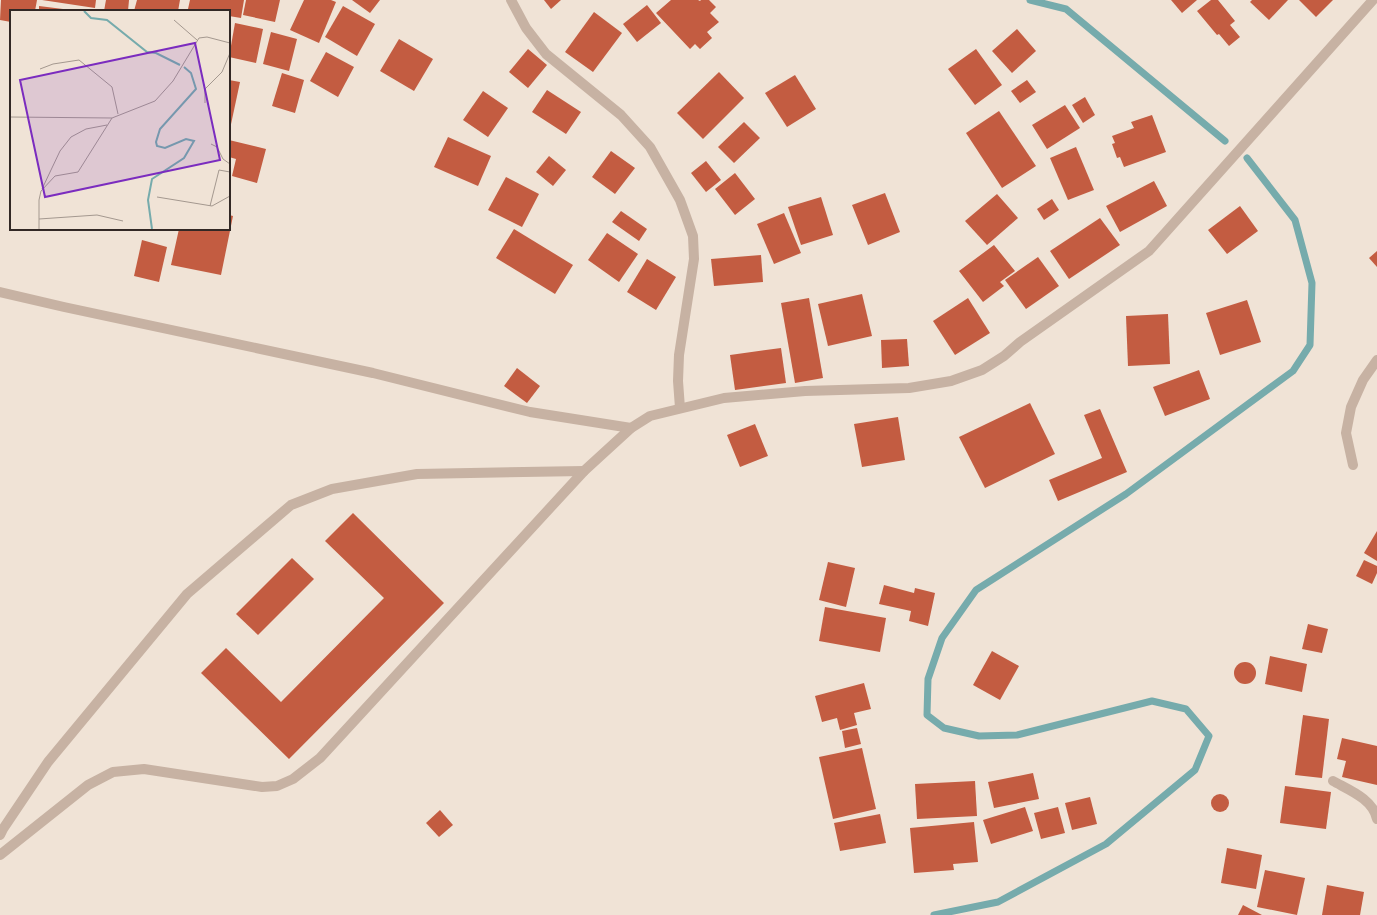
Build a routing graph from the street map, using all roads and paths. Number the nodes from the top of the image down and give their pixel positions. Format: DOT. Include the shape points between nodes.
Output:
graph roads {
  1 [pos="511,0"];
  2 [pos="1373,0"];
  3 [pos="0,292"];
  4 [pos="1377,360"];
  5 [pos="680,408"];
  6 [pos="631,428"];
  7 [pos="1353,465"];
  8 [pos="584,471"];
  9 [pos="1333,782"];
  10 [pos="1377,819"];
  11 [pos="0,835"];
  12 [pos="0,855"];
  1 -- 5 [label="street" via="526,28 546,54 621,115 650,147 680,200 693,236 694,259 679,355"];
  2 -- 5 [label="street" via="1148,251 982,370 951,381 909,388 805,391 724,398"];
  3 -- 6 [label="street" via="373,373 530,412"];
  4 -- 7 [label="street" via="1363,380 1351,407 1346,433"];
  5 -- 6 [label="street" via="650,416"];
  6 -- 8 [label="street"];
  8 -- 11 [label="street" via="417,474 332,489 291,505 187,594 48,762"];
  8 -- 12 [label="street" via="320,758 293,779 277,786 262,787 144,769 113,772 88,785"];
  9 -- 10 [label="street" via="1366,800 1376,813"];
}
